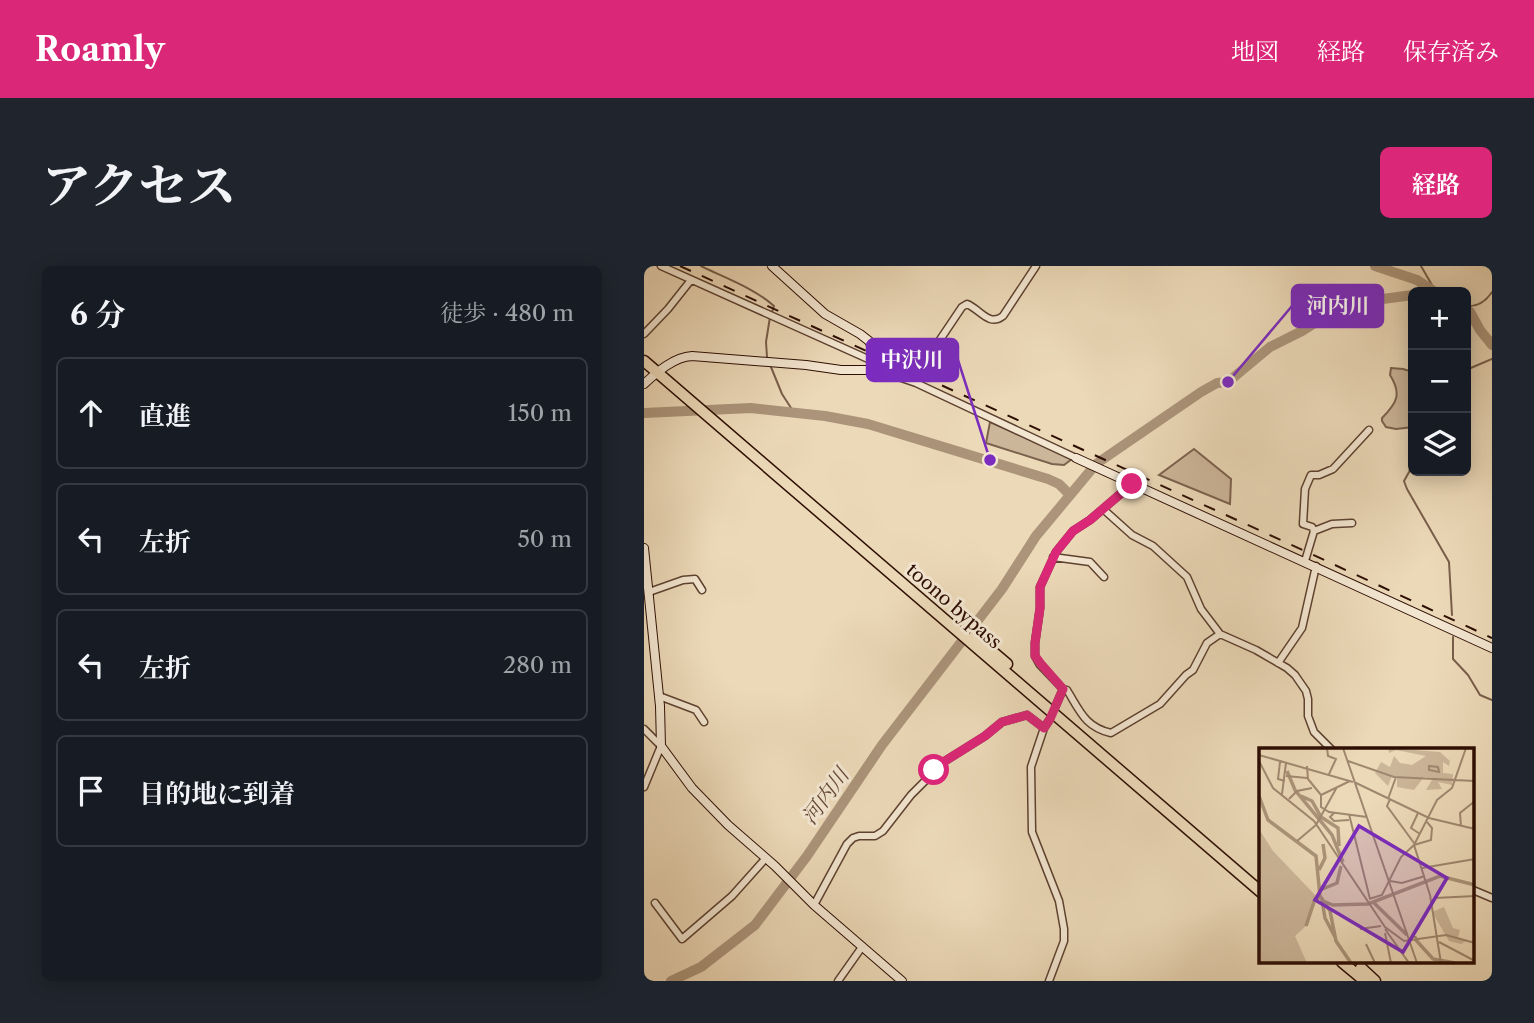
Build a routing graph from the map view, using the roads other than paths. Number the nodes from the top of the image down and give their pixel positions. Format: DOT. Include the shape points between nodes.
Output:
graph roads {
  1 [pos="661,266"];
  2 [pos="772,266"];
  3 [pos="1036,266"];
  4 [pos="691,280"];
  5 [pos="644,334"];
  6 [pos="873,349"];
  7 [pos="644,354"];
  8 [pos="644,361"];
  9 [pos="877,367"];
  10 [pos="660,371"];
  11 [pos="644,384"];
  12 [pos="1369,430"];
  13 [pos="1076,458"];
  14 [pos="1132,484"];
  15 [pos="1103,509"];
  16 [pos="1352,523"];
  17 [pos="1314,531"];
  18 [pos="644,548"];
  19 [pos="1053,558"];
  20 [pos="1305,561"];
  21 [pos="1316,566"];
  22 [pos="1104,576"];
  23 [pos="702,590"];
  24 [pos="649,592"];
  25 [pos="1220,634"];
  26 [pos="1492,648"];
  27 [pos="1278,663"];
  28 [pos="1063,689"];
  29 [pos="659,696"];
  30 [pos="1054,709"];
  31 [pos="704,722"];
  32 [pos="1044,728"];
  33 [pos="644,729"];
  34 [pos="661,746"];
  35 [pos="1330,748"];
  36 [pos="644,787"];
  37 [pos="766,858"];
  38 [pos="1259,881"];
  39 [pos="1259,890"];
  40 [pos="1474,890"];
  41 [pos="1492,898"];
  42 [pos="812,902"];
  43 [pos="655,903"];
  44 [pos="862,947"];
  45 [pos="1344,964"];
  46 [pos="1355,964"];
  47 [pos="838,981"];
  48 [pos="902,981"];
  49 [pos="1049,981"];
  50 [pos="1364,981"];
  51 [pos="1376,981"];
  1 -- 4 [label="street"];
  2 -- 6 [label="street" via="825,314 869,341"];
  3 -- 6 [label="street" via="997,320 971,305 962,307 925,362 911,365"];
  4 -- 5 [label="street"];
  4 -- 9 [label="street"];
  6 -- 9 [label="street"];
  7 -- 10 [label="highway"];
  8 -- 10 [label="highway"];
  9 -- 10 [label="street" via="841,370 706,355 680,358"];
  9 -- 13 [label="street"];
  10 -- 11 [label="street"];
  10 -- 30 [label="highway, toono bypass"];
  12 -- 17 [label="street" via="1333,468 1311,475 1305,489 1303,524"];
  13 -- 14 [label="street"];
  14 -- 15 [label="street"];
  14 -- 20 [label="street"];
  15 -- 19 [label="street" via="1073,531"];
  15 -- 25 [label="street" via="1187,577 1201,609"];
  16 -- 17 [label="street"];
  17 -- 20 [label="street"];
  18 -- 24 [label="street"];
  19 -- 22 [label="street" via="1090,562"];
  19 -- 28 [label="street" via="1040,587 1035,656"];
  20 -- 21 [label="street"];
  21 -- 26 [label="street"];
  21 -- 27 [label="street" via="1302,628"];
  23 -- 24 [label="street" via="695,579"];
  24 -- 29 [label="street"];
  25 -- 27 [label="street"];
  25 -- 28 [label="street" via="1207,643 1193,670 1160,704 1111,733 1089,723"];
  27 -- 35 [label="street" via="1295,675 1306,691 1314,732"];
  28 -- 30 [label="street"];
  29 -- 31 [label="street" via="696,710"];
  29 -- 34 [label="street"];
  30 -- 32 [label="street"];
  30 -- 38 [label="highway, toono bypass"];
  30 -- 39 [label="highway, toono bypass"];
  32 -- 42 [label="street" via="1027,715 1002,722 945,761 883,831 853,838 847,844"];
  32 -- 49 [label="street" via="1031,767 1032,832 1059,901 1064,929"];
  33 -- 34 [label="street"];
  34 -- 36 [label="street"];
  34 -- 37 [label="street" via="692,788"];
  37 -- 42 [label="street"];
  37 -- 43 [label="street" via="732,897 682,939"];
  40 -- 41 [label="street"];
  42 -- 44 [label="street"];
  44 -- 47 [label="street"];
  44 -- 48 [label="street"];
  45 -- 50 [label="highway"];
  46 -- 51 [label="highway"];
}
